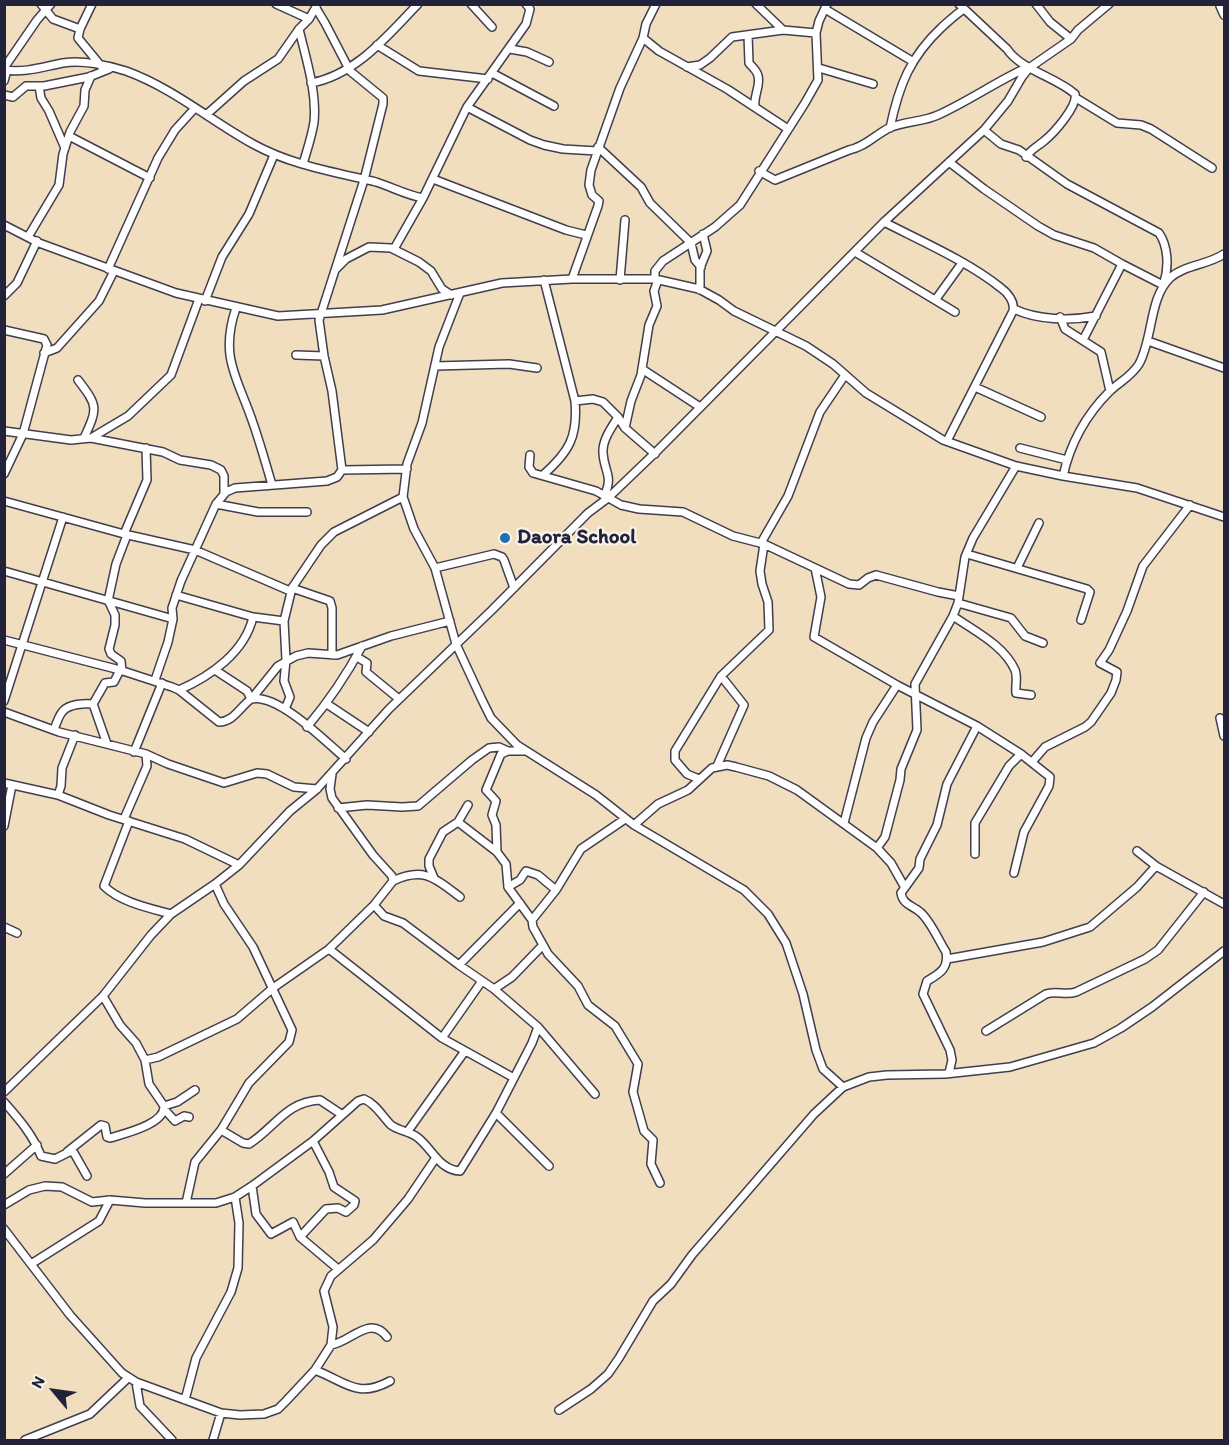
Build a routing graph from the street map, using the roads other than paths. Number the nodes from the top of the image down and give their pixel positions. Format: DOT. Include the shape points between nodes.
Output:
graph roads {
  1 [pos="92,4"];
  2 [pos="276,4"];
  3 [pos="418,4"];
  4 [pos="471,4"];
  5 [pos="526,4"];
  6 [pos="656,4"];
  7 [pos="756,4"];
  8 [pos="1036,4"];
  9 [pos="1109,4"];
  10 [pos="1222,4"];
  11 [pos="46,6"];
  12 [pos="316,6"];
  13 [pos="826,7"];
  14 [pos="961,7"];
  15 [pos="1224,15"];
  16 [pos="309,20"];
  17 [pos="492,27"];
  18 [pos="80,29"];
  19 [pos="299,29"];
  20 [pos="783,30"];
  21 [pos="816,33"];
  22 [pos="748,35"];
  23 [pos="643,38"];
  24 [pos="1071,39"];
  25 [pos="377,45"];
  26 [pos="510,49"];
  27 [pos="912,61"];
  28 [pos="549,62"];
  29 [pos="101,66"];
  30 [pos="348,67"];
  31 [pos="687,67"];
  32 [pos="111,68"];
  33 [pos="819,68"];
  34 [pos="1029,68"];
  35 [pos="5,69"];
  36 [pos="91,76"];
  37 [pos="490,76"];
  38 [pos="4,81"];
  39 [pos="311,83"];
  40 [pos="873,84"];
  41 [pos="39,86"];
  42 [pos="4,94"];
  43 [pos="1076,98"];
  44 [pos="554,106"];
  45 [pos="755,107"];
  46 [pos="195,108"];
  47 [pos="467,108"];
  48 [pos="206,115"];
  49 [pos="890,128"];
  50 [pos="788,129"];
  51 [pos="984,130"];
  52 [pos="69,136"];
  53 [pos="65,148"];
  54 [pos="597,149"];
  55 [pos="274,155"];
  56 [pos="1026,157"];
  57 [pos="949,162"];
  58 [pos="303,164"];
  59 [pos="1212,168"];
  60 [pos="759,171"];
  61 [pos="150,178"];
  62 [pos="433,179"];
  63 [pos="364,180"];
  64 [pos="423,198"];
  65 [pos="625,220"];
  66 [pos="884,222"];
  67 [pos="4,225"];
  68 [pos="703,234"];
  69 [pos="586,235"];
  70 [pos="28,237"];
  71 [pos="37,241"];
  72 [pos="691,243"];
  73 [pos="394,249"];
  74 [pos="855,252"];
  75 [pos="1224,254"];
  76 [pos="962,263"];
  77 [pos="1122,264"];
  78 [pos="701,267"];
  79 [pos="111,270"];
  80 [pos="334,271"];
  81 [pos="572,279"];
  82 [pos="544,280"];
  83 [pos="620,280"];
  84 [pos="657,280"];
  85 [pos="1162,286"];
  86 [pos="700,290"];
  87 [pos="460,293"];
  88 [pos="4,296"];
  89 [pos="451,296"];
  90 [pos="936,299"];
  91 [pos="202,300"];
  92 [pos="236,308"];
  93 [pos="1014,309"];
  94 [pos="955,312"];
  95 [pos="322,313"];
  96 [pos="1096,316"];
  97 [pos="1060,317"];
  98 [pos="4,330"];
  99 [pos="776,333"];
  100 [pos="1083,340"];
  101 [pos="1148,341"];
  102 [pos="44,353"];
  103 [pos="296,356"];
  104 [pos="324,356"];
  105 [pos="435,366"];
  106 [pos="537,368"];
  107 [pos="1224,368"];
  108 [pos="642,369"];
  109 [pos="845,375"];
  110 [pos="78,380"];
  111 [pos="975,387"];
  112 [pos="1110,391"];
  113 [pos="575,401"];
  114 [pos="700,407"];
  115 [pos="618,417"];
  116 [pos="1041,417"];
  117 [pos="625,428"];
  118 [pos="4,431"];
  119 [pos="23,434"];
  120 [pos="88,438"];
  121 [pos="947,441"];
  122 [pos="16,447"];
  123 [pos="146,448"];
  124 [pos="1020,448"];
  125 [pos="4,450"];
  126 [pos="655,454"];
  127 [pos="530,455"];
  128 [pos="1067,460"];
  129 [pos="1016,466"];
  130 [pos="406,469"];
  131 [pos="342,470"];
  132 [pos="5,472"];
  133 [pos="543,475"];
  134 [pos="1063,476"];
  135 [pos="272,485"];
  136 [pos="224,494"];
  137 [pos="403,497"];
  138 [pos="606,497"];
  139 [pos="4,501"];
  140 [pos="216,504"];
  141 [pos="1190,505"];
  142 [pos="307,513"];
  143 [pos="63,517"];
  144 [pos="1224,517"];
  145 [pos="1039,523"];
  146 [pos="125,534"];
  147 [pos="763,544"];
  148 [pos="195,550"];
  149 [pos="967,554"];
  150 [pos="815,567"];
  151 [pos="435,568"];
  152 [pos="1017,568"];
  153 [pos="4,571"];
  154 [pos="42,582"];
  155 [pos="514,588"];
  156 [pos="291,589"];
  157 [pos="176,596"];
  158 [pos="959,599"];
  159 [pos="109,601"];
  160 [pos="253,616"];
  161 [pos="953,616"];
  162 [pos="173,619"];
  163 [pos="1081,620"];
  164 [pos="285,621"];
  165 [pos="450,621"];
  166 [pos="4,640"];
  167 [pos="1042,643"];
  168 [pos="456,644"];
  169 [pos="22,646"];
  170 [pos="362,646"];
  171 [pos="332,655"];
  172 [pos="357,657"];
  173 [pos="286,660"];
  174 [pos="215,670"];
  175 [pos="121,671"];
  176 [pos="721,676"];
  177 [pos="158,682"];
  178 [pos="897,685"];
  179 [pos="179,690"];
  180 [pos="916,694"];
  181 [pos="1031,695"];
  182 [pos="252,698"];
  183 [pos="399,699"];
  184 [pos="4,701"];
  185 [pos="93,704"];
  186 [pos="327,704"];
  187 [pos="285,709"];
  188 [pos="4,712"];
  189 [pos="1220,718"];
  190 [pos="977,726"];
  191 [pos="307,727"];
  192 [pos="54,730"];
  193 [pos="369,732"];
  194 [pos="75,735"];
  195 [pos="1224,736"];
  196 [pos="107,744"];
  197 [pos="508,751"];
  198 [pos="525,751"];
  199 [pos="134,752"];
  200 [pos="146,754"];
  201 [pos="1021,754"];
  202 [pos="346,759"];
  203 [pos="1032,762"];
  204 [pos="717,766"];
  205 [pos="332,774"];
  206 [pos="699,779"];
  207 [pos="8,784"];
  208 [pos="317,789"];
  209 [pos="58,795"];
  210 [pos="468,805"];
  211 [pos="338,808"];
  212 [pos="625,819"];
  213 [pos="126,820"];
  214 [pos="458,822"];
  215 [pos="844,823"];
  216 [pos="634,825"];
  217 [pos="4,826"];
  218 [pos="877,849"];
  219 [pos="1137,851"];
  220 [pos="497,852"];
  221 [pos="975,854"];
  222 [pos="239,865"];
  223 [pos="1156,866"];
  224 [pos="1014,873"];
  225 [pos="434,878"];
  226 [pos="393,881"];
  227 [pos="215,884"];
  228 [pos="904,886"];
  229 [pos="508,887"];
  230 [pos="556,891"];
  231 [pos="1204,892"];
  232 [pos="460,897"];
  233 [pos="520,903"];
  234 [pos="1224,903"];
  235 [pos="374,905"];
  236 [pos="171,914"];
  237 [pos="532,920"];
  238 [pos="4,927"];
  239 [pos="17,933"];
  240 [pos="542,946"];
  241 [pos="329,949"];
  242 [pos="1224,951"];
  243 [pos="947,959"];
  244 [pos="459,965"];
  245 [pos="482,981"];
  246 [pos="273,988"];
  247 [pos="494,990"];
  248 [pos="103,996"];
  249 [pos="538,1027"];
  250 [pos="986,1031"];
  251 [pos="442,1038"];
  252 [pos="465,1051"];
  253 [pos="145,1060"];
  254 [pos="949,1073"];
  255 [pos="514,1078"];
  256 [pos="843,1087"];
  257 [pos="195,1090"];
  258 [pos="4,1092"];
  259 [pos="595,1094"];
  260 [pos="4,1102"];
  261 [pos="165,1108"];
  262 [pos="496,1113"];
  263 [pos="341,1114"];
  264 [pos="189,1117"];
  265 [pos="221,1130"];
  266 [pos="408,1131"];
  267 [pos="313,1141"];
  268 [pos="37,1145"];
  269 [pos="67,1152"];
  270 [pos="435,1159"];
  271 [pos="549,1166"];
  272 [pos="4,1174"];
  273 [pos="87,1176"];
  274 [pos="660,1184"];
  275 [pos="252,1186"];
  276 [pos="235,1197"];
  277 [pos="110,1200"];
  278 [pos="186,1203"];
  279 [pos="4,1205"];
  280 [pos="4,1229"];
  281 [pos="300,1237"];
  282 [pos="31,1264"];
  283 [pos="338,1269"];
  284 [pos="387,1337"];
  285 [pos="331,1345"];
  286 [pos="315,1370"];
  287 [pos="128,1378"];
  288 [pos="390,1381"];
  289 [pos="136,1382"];
  290 [pos="184,1400"];
  291 [pos="559,1410"];
  292 [pos="221,1413"];
  293 [pos="25,1440"];
  294 [pos="172,1440"];
  295 [pos="213,1440"];
  1 -- 18 [label="street"];
  2 -- 16 [label="street"];
  3 -- 25 [label="street"];
  4 -- 17 [label="street"];
  5 -- 26 [label="street" via="529,17"];
  6 -- 23 [label="street" via="645,24"];
  7 -- 20 [label="street"];
  8 -- 24 [label="street"];
  9 -- 24 [label="street"];
  10 -- 15 [label="street"];
  11 -- 18 [label="street" via="53,19"];
  11 -- 35 [label="street"];
  12 -- 16 [label="street"];
  12 -- 30 [label="street"];
  13 -- 21 [label="street"];
  13 -- 27 [label="street"];
  14 -- 27 [label="street"];
  14 -- 34 [label="street"];
  16 -- 19 [label="street"];
  18 -- 29 [label="street" via="80,41"];
  19 -- 39 [label="street"];
  19 -- 48 [label="street" via="278,58 244,81"];
  20 -- 21 [label="street"];
  20 -- 22 [label="street"];
  21 -- 33 [label="street"];
  22 -- 31 [label="street" via="728,39 710,58"];
  22 -- 45 [label="street" via="749,63 759,78"];
  23 -- 31 [label="street"];
  23 -- 54 [label="street"];
  24 -- 34 [label="street"];
  25 -- 30 [label="street"];
  25 -- 37 [label="street" via="419,71"];
  26 -- 28 [label="street"];
  26 -- 37 [label="street"];
  27 -- 49 [label="street"];
  29 -- 32 [label="street"];
  29 -- 35 [label="street" via="79,62 26,72"];
  30 -- 39 [label="street"];
  30 -- 63 [label="street" via="383,98"];
  31 -- 45 [label="street"];
  32 -- 36 [label="street"];
  32 -- 46 [label="street" via="135,75"];
  33 -- 40 [label="street"];
  33 -- 50 [label="street" via="814,89"];
  34 -- 43 [label="street" via="1066,87"];
  34 -- 49 [label="street" via="924,121"];
  34 -- 51 [label="street"];
  35 -- 38 [label="street"];
  36 -- 41 [label="street"];
  36 -- 52 [label="street" via="84,106"];
  37 -- 44 [label="street"];
  37 -- 47 [label="street"];
  39 -- 58 [label="street" via="314,120"];
  41 -- 42 [label="street" via="24,87 13,97"];
  41 -- 53 [label="street"];
  43 -- 56 [label="street" via="1056,129"];
  43 -- 59 [label="street" via="1117,123 1151,129"];
  45 -- 50 [label="street"];
  46 -- 48 [label="street"];
  46 -- 61 [label="street" via="164,146"];
  47 -- 54 [label="street" via="554,148"];
  47 -- 62 [label="street"];
  48 -- 55 [label="street"];
  49 -- 60 [label="street" via="858,148 775,180"];
  50 -- 60 [label="street"];
  51 -- 56 [label="street"];
  51 -- 57 [label="street"];
  52 -- 53 [label="street"];
  52 -- 61 [label="street"];
  53 -- 70 [label="street" via="59,185"];
  54 -- 69 [label="street" via="589,185 599,201"];
  54 -- 72 [label="street" via="641,187 650,203"];
  55 -- 58 [label="street"];
  55 -- 91 [label="street" via="249,214 222,257"];
  56 -- 85 [label="street" via="1067,184 1160,233 1167,266"];
  57 -- 66 [label="street"];
  57 -- 77 [label="street" via="1038,226 1094,248"];
  58 -- 63 [label="street"];
  60 -- 68 [label="street" via="740,205"];
  61 -- 79 [label="street" via="117,244"];
  62 -- 64 [label="street"];
  62 -- 69 [label="street"];
  63 -- 64 [label="street"];
  63 -- 80 [label="street"];
  64 -- 73 [label="street"];
  65 -- 83 [label="street"];
  66 -- 74 [label="street"];
  66 -- 76 [label="street"];
  67 -- 70 [label="street"];
  68 -- 72 [label="street"];
  68 -- 78 [label="street" via="707,251"];
  69 -- 81 [label="street"];
  70 -- 71 [label="street"];
  71 -- 79 [label="street"];
  71 -- 88 [label="street" via="17,283"];
  72 -- 78 [label="street"];
  72 -- 84 [label="street" via="658,266"];
  73 -- 80 [label="street" via="369,247 346,259"];
  73 -- 89 [label="street" via="431,271"];
  74 -- 90 [label="street"];
  74 -- 99 [label="street"];
  75 -- 85 [label="street" via="1179,272"];
  76 -- 90 [label="street"];
  76 -- 93 [label="street" via="1002,289"];
  77 -- 85 [label="street"];
  77 -- 96 [label="street"];
  78 -- 86 [label="street"];
  79 -- 91 [label="street"];
  79 -- 102 [label="street" via="99,301 57,348"];
  80 -- 95 [label="street"];
  81 -- 82 [label="street"];
  81 -- 83 [label="street"];
  82 -- 87 [label="street" via="502,283"];
  82 -- 113 [label="street"];
  83 -- 84 [label="street"];
  84 -- 86 [label="street"];
  84 -- 108 [label="street" via="657,306 649,325"];
  85 -- 101 [label="street"];
  86 -- 99 [label="street"];
  87 -- 89 [label="street"];
  87 -- 105 [label="street"];
  89 -- 95 [label="street" via="382,310"];
  90 -- 94 [label="street"];
  91 -- 92 [label="street"];
  91 -- 120 [label="street" via="171,375 128,416"];
  92 -- 95 [label="street" via="278,316"];
  92 -- 135 [label="street" via="229,332 231,367"];
  93 -- 97 [label="street" via="1028,315"];
  93 -- 111 [label="street"];
  95 -- 104 [label="street" via="319,326"];
  96 -- 97 [label="street"];
  96 -- 100 [label="street"];
  97 -- 100 [label="street" via="1065,329"];
  98 -- 102 [label="street" via="44,339"];
  99 -- 109 [label="street" via="806,346"];
  99 -- 114 [label="street"];
  100 -- 112 [label="street" via="1101,352"];
  101 -- 107 [label="street"];
  101 -- 112 [label="street" via="1133,372"];
  102 -- 119 [label="street"];
  103 -- 104 [label="street"];
  104 -- 131 [label="street"];
  105 -- 106 [label="street" via="509,364"];
  105 -- 130 [label="street"];
  108 -- 114 [label="street"];
  108 -- 117 [label="street"];
  109 -- 121 [label="street" via="866,393"];
  109 -- 147 [label="street" via="820,412 788,496"];
  110 -- 120 [label="street" via="94,405"];
  111 -- 116 [label="street"];
  111 -- 121 [label="street"];
  112 -- 128 [label="street" via="1088,417"];
  113 -- 115 [label="street" via="600,400"];
  113 -- 133 [label="street" via="576,417 568,450"];
  114 -- 126 [label="street"];
  115 -- 117 [label="street"];
  115 -- 138 [label="street" via="603,448 610,481"];
  117 -- 126 [label="street"];
  118 -- 119 [label="street"];
  119 -- 120 [label="street" via="71,440"];
  119 -- 122 [label="street"];
  120 -- 123 [label="street"];
  121 -- 129 [label="street"];
  122 -- 125 [label="street"];
  122 -- 132 [label="street"];
  123 -- 136 [label="street" via="219,468 224,476"];
  123 -- 146 [label="street" via="147,480"];
  124 -- 128 [label="street"];
  126 -- 138 [label="street"];
  127 -- 133 [label="street" via="531,472"];
  128 -- 134 [label="street"];
  129 -- 134 [label="street"];
  129 -- 149 [label="street"];
  130 -- 131 [label="street"];
  130 -- 137 [label="street"];
  131 -- 135 [label="street" via="327,481"];
  133 -- 138 [label="street"];
  134 -- 141 [label="street" via="1137,488"];
  135 -- 136 [label="street" via="235,488"];
  136 -- 140 [label="street"];
  137 -- 151 [label="street" via="414,529"];
  137 -- 156 [label="street" via="334,532"];
  138 -- 147 [label="street" via="639,509 683,512 733,536"];
  138 -- 155 [label="street"];
  139 -- 143 [label="street"];
  140 -- 142 [label="street" via="258,512"];
  140 -- 148 [label="street"];
  141 -- 144 [label="street"];
  141 -- 203 [label="street" via="1143,566 1127,611 1100,663 1117,672 1111,693 1087,725 1045,747"];
  143 -- 146 [label="street"];
  143 -- 154 [label="street"];
  145 -- 152 [label="street"];
  146 -- 148 [label="street"];
  146 -- 159 [label="street"];
  147 -- 150 [label="street"];
  147 -- 176 [label="street" via="760,571 768,602 769,628"];
  148 -- 156 [label="street"];
  148 -- 157 [label="street"];
  149 -- 152 [label="street"];
  149 -- 158 [label="street"];
  150 -- 158 [label="street" via="854,585 876,576"];
  150 -- 178 [label="street" via="821,597 814,637"];
  151 -- 155 [label="street" via="494,554 502,556"];
  151 -- 165 [label="street"];
  152 -- 163 [label="street" via="1087,588 1090,592"];
  153 -- 154 [label="street"];
  154 -- 159 [label="street"];
  154 -- 169 [label="street"];
  155 -- 168 [label="street"];
  156 -- 164 [label="street"];
  156 -- 171 [label="street" via="330,601"];
  157 -- 160 [label="street"];
  157 -- 162 [label="street"];
  158 -- 161 [label="street"];
  158 -- 167 [label="street" via="1011,618 1025,636"];
  159 -- 162 [label="street"];
  159 -- 175 [label="street" via="115,615 109,649 121,662"];
  160 -- 164 [label="street"];
  160 -- 174 [label="street" via="244,641"];
  161 -- 180 [label="street" via="917,680"];
  161 -- 181 [label="street" via="1008,658 1015,670 1017,693"];
  162 -- 177 [label="street"];
  164 -- 173 [label="street"];
  165 -- 168 [label="street"];
  165 -- 170 [label="street"];
  166 -- 169 [label="street"];
  168 -- 183 [label="street"];
  168 -- 198 [label="street" via="491,718"];
  169 -- 175 [label="street"];
  169 -- 184 [label="street"];
  170 -- 171 [label="street"];
  170 -- 172 [label="street"];
  171 -- 173 [label="street" via="308,652"];
  172 -- 183 [label="street" via="367,663 366,672"];
  172 -- 186 [label="street"];
  173 -- 182 [label="street"];
  173 -- 187 [label="street" via="284,684 290,698"];
  174 -- 179 [label="street"];
  174 -- 182 [label="street"];
  175 -- 177 [label="street"];
  175 -- 185 [label="street" via="114,682 105,683"];
  176 -- 204 [label="street" via="744,705"];
  176 -- 206 [label="street" via="675,751 675,760 687,774"];
  177 -- 179 [label="street"];
  177 -- 199 [label="street"];
  178 -- 180 [label="street"];
  178 -- 215 [label="street" via="866,738"];
  179 -- 182 [label="street" via="219,722 232,718"];
  180 -- 190 [label="street"];
  180 -- 218 [label="street" via="917,730 901,769 885,837"];
  182 -- 187 [label="street" via="262,698"];
  183 -- 193 [label="street"];
  185 -- 192 [label="street" via="69,707"];
  185 -- 196 [label="street"];
  186 -- 191 [label="street"];
  186 -- 193 [label="street"];
  187 -- 191 [label="street"];
  188 -- 192 [label="street"];
  189 -- 195 [label="street"];
  190 -- 201 [label="street"];
  190 -- 228 [label="street" via="947,784 937,825 914,877"];
  191 -- 202 [label="street"];
  192 -- 194 [label="street"];
  193 -- 202 [label="street"];
  194 -- 196 [label="street"];
  194 -- 209 [label="street" via="62,768"];
  196 -- 199 [label="street"];
  197 -- 198 [label="street"];
  197 -- 211 [label="street" via="489,748 418,806"];
  197 -- 220 [label="street" via="499,758 486,790 496,801 492,815"];
  198 -- 212 [label="street" via="596,795"];
  199 -- 200 [label="street"];
  200 -- 208 [label="street" via="225,783 257,773 294,787"];
  200 -- 213 [label="street" via="147,766"];
  201 -- 203 [label="street"];
  201 -- 221 [label="street" via="1009,766 975,823"];
  202 -- 205 [label="street"];
  203 -- 224 [label="street" via="1051,779 1024,832"];
  204 -- 206 [label="street"];
  204 -- 215 [label="street" via="736,766 778,779"];
  205 -- 208 [label="street"];
  205 -- 211 [label="street" via="330,793"];
  206 -- 216 [label="street" via="688,790 658,804"];
  207 -- 209 [label="street"];
  207 -- 217 [label="street"];
  208 -- 222 [label="street" via="290,811"];
  209 -- 213 [label="street"];
  210 -- 214 [label="street"];
  211 -- 226 [label="street"];
  212 -- 216 [label="street"];
  212 -- 230 [label="street" via="581,849"];
  213 -- 222 [label="street" via="185,839"];
  213 -- 236 [label="street" via="104,886 118,896"];
  214 -- 220 [label="street"];
  214 -- 225 [label="street" via="443,832 429,859"];
  215 -- 218 [label="street"];
  216 -- 256 [label="street" via="744,890 768,914 786,943 823,1069"];
  218 -- 228 [label="street" via="891,863"];
  219 -- 223 [label="street"];
  220 -- 229 [label="street" via="506,864"];
  222 -- 227 [label="street"];
  223 -- 231 [label="street"];
  223 -- 243 [label="street" via="1090,927 1042,942"];
  225 -- 226 [label="street" via="424,873"];
  225 -- 232 [label="street"];
  226 -- 235 [label="street"];
  227 -- 236 [label="street"];
  227 -- 246 [label="street"];
  228 -- 243 [label="street" via="901,897 923,914"];
  229 -- 230 [label="street" via="526,871 538,875"];
  229 -- 233 [label="street"];
  230 -- 237 [label="street"];
  231 -- 234 [label="street"];
  231 -- 250 [label="street" via="1158,950 1145,959 1069,995 1046,994"];
  233 -- 237 [label="street"];
  233 -- 244 [label="street"];
  235 -- 241 [label="street"];
  235 -- 244 [label="street" via="384,916 404,923"];
  236 -- 248 [label="street"];
  237 -- 240 [label="street"];
  238 -- 239 [label="street"];
  240 -- 247 [label="street"];
  240 -- 274 [label="street" via="578,986 588,1005 615,1026 638,1064 633,1092 644,1131 653,1140 651,1164"];
  241 -- 246 [label="street"];
  241 -- 251 [label="street"];
  242 -- 254 [label="street" via="1152,1007 1094,1042 1010,1067"];
  243 -- 254 [label="street" via="943,971 927,981 923,994 950,1050"];
  244 -- 245 [label="street"];
  245 -- 247 [label="street"];
  245 -- 251 [label="street"];
  246 -- 253 [label="street" via="231,1023"];
  246 -- 265 [label="street" via="292,1036 249,1083"];
  247 -- 249 [label="street"];
  248 -- 253 [label="street"];
  248 -- 258 [label="street"];
  249 -- 255 [label="street"];
  249 -- 259 [label="street"];
  251 -- 252 [label="street"];
  252 -- 255 [label="street"];
  252 -- 266 [label="street"];
  253 -- 261 [label="street" via="149,1084"];
  254 -- 256 [label="street" via="869,1077"];
  255 -- 262 [label="street"];
  256 -- 291 [label="street" via="814,1114 653,1301 608,1374"];
  257 -- 261 [label="street"];
  260 -- 268 [label="street"];
  261 -- 264 [label="street" via="175,1120"];
  261 -- 269 [label="street" via="156,1121 110,1138 101,1125"];
  262 -- 270 [label="street" via="460,1171"];
  262 -- 271 [label="street"];
  263 -- 265 [label="street" via="320,1100 303,1102 249,1144"];
  263 -- 266 [label="street" via="358,1101 368,1100 396,1128"];
  263 -- 267 [label="street"];
  265 -- 278 [label="street" via="195,1162"];
  266 -- 270 [label="street" via="432,1151"];
  267 -- 275 [label="street"];
  267 -- 281 [label="street" via="334,1186 355,1201 346,1212 326,1209"];
  268 -- 269 [label="street" via="41,1156 52,1159"];
  268 -- 272 [label="street"];
  269 -- 273 [label="street" via="74,1153"];
  270 -- 283 [label="street" via="373,1240"];
  275 -- 276 [label="street"];
  275 -- 281 [label="street" via="256,1214 271,1234 293,1222"];
  276 -- 278 [label="street" via="216,1203"];
  276 -- 290 [label="street" via="238,1268 231,1292 196,1358"];
  277 -- 278 [label="street"];
  277 -- 279 [label="street" via="92,1202 62,1187 45,1186 29,1190"];
  277 -- 282 [label="street" via="99,1221"];
  280 -- 282 [label="street"];
  281 -- 283 [label="street"];
  282 -- 287 [label="street" via="70,1315"];
  283 -- 285 [label="street" via="324,1291 333,1327"];
  284 -- 285 [label="street" via="378,1328 370,1327"];
  285 -- 286 [label="street"];
  286 -- 288 [label="street" via="363,1390"];
  286 -- 292 [label="street" via="271,1412"];
  287 -- 289 [label="street"];
  287 -- 293 [label="street" via="90,1414"];
  289 -- 290 [label="street"];
  289 -- 294 [label="street" via="140,1406"];
  290 -- 292 [label="street"];
  292 -- 295 [label="street"];
}
